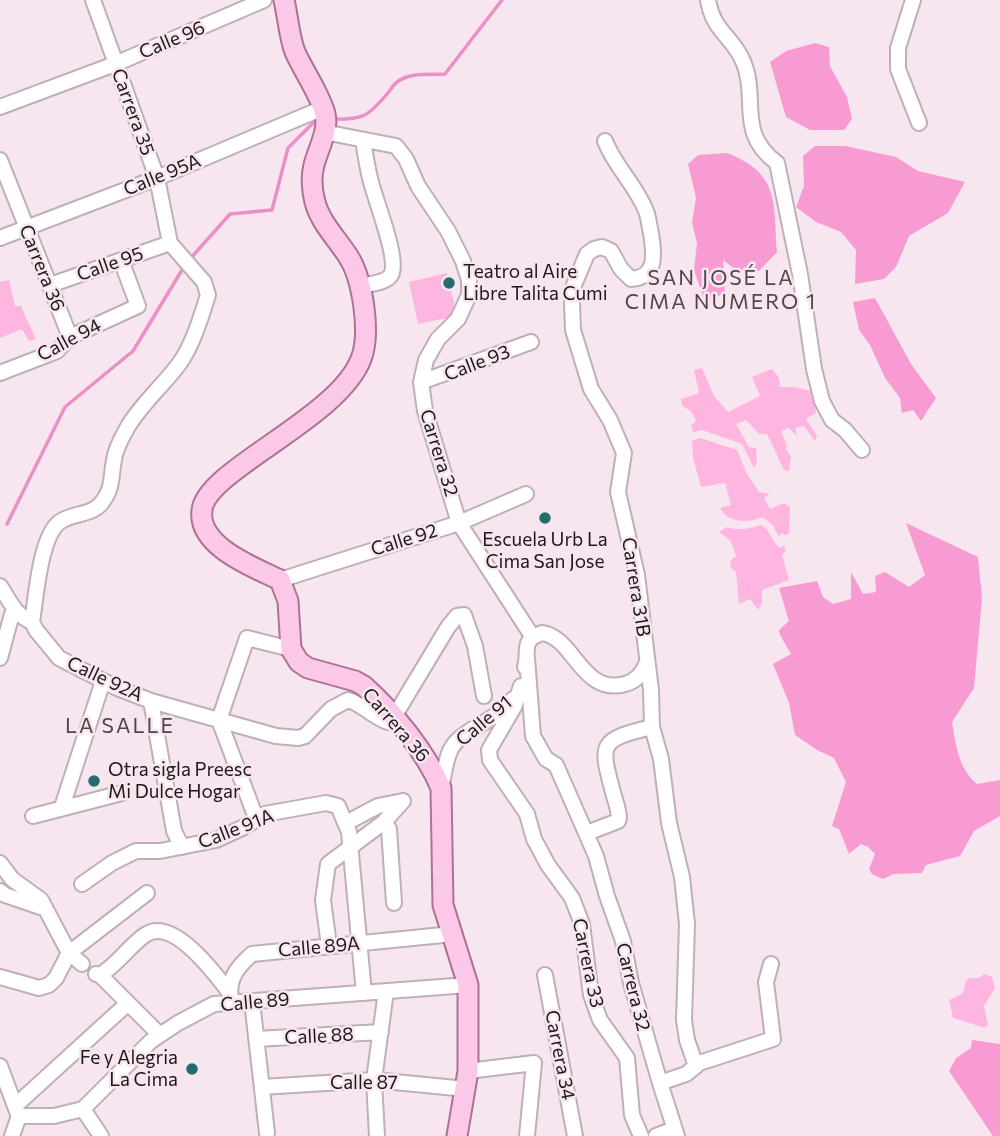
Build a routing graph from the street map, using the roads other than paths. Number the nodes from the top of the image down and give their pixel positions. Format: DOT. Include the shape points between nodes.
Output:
graph roads {
  1 [pos="93,0"];
  2 [pos="264,0"];
  3 [pos="284,0"];
  4 [pos="708,0"];
  5 [pos="913,0"];
  6 [pos="115,64"];
  7 [pos="0,107"];
  8 [pos="323,107"];
  9 [pos="919,123"];
  10 [pos="324,132"];
  11 [pos="363,140"];
  12 [pos="605,141"];
  13 [pos="0,160"];
  14 [pos="157,178"];
  15 [pos="25,227"];
  16 [pos="0,238"];
  17 [pos="170,243"];
  18 [pos="121,260"];
  19 [pos="50,285"];
  20 [pos="361,286"];
  21 [pos="70,337"];
  22 [pos="531,342"];
  23 [pos="0,373"];
  24 [pos="421,382"];
  25 [pos="862,450"];
  26 [pos="526,494"];
  27 [pos="459,523"];
  28 [pos="280,580"];
  29 [pos="0,586"];
  30 [pos="13,612"];
  31 [pos="32,622"];
  32 [pos="0,631"];
  33 [pos="532,636"];
  34 [pos="291,649"];
  35 [pos="0,658"];
  36 [pos="527,658"];
  37 [pos="647,662"];
  38 [pos="103,681"];
  39 [pos="521,686"];
  40 [pos="484,696"];
  41 [pos="151,701"];
  42 [pos="393,719"];
  43 [pos="219,720"];
  44 [pos="652,727"];
  45 [pos="440,788"];
  46 [pos="122,793"];
  47 [pos="62,807"];
  48 [pos="33,816"];
  49 [pos="256,818"];
  50 [pos="384,822"];
  51 [pos="346,823"];
  52 [pos="587,833"];
  53 [pos="350,846"];
  54 [pos="182,847"];
  55 [pos="0,863"];
  56 [pos="82,884"];
  57 [pos="0,891"];
  58 [pos="148,894"];
  59 [pos="394,903"];
  60 [pos="47,909"];
  61 [pos="443,935"];
  62 [pos="361,943"];
  63 [pos="329,946"];
  64 [pos="69,953"];
  65 [pos="82,964"];
  66 [pos="771,964"];
  67 [pos="545,975"];
  68 [pos="0,977"];
  69 [pos="468,985"];
  70 [pos="386,991"];
  71 [pos="364,993"];
  72 [pos="230,997"];
  73 [pos="252,1001"];
  74 [pos="127,1004"];
  75 [pos="381,1032"];
  76 [pos="160,1035"];
  77 [pos="256,1039"];
  78 [pos="696,1064"];
  79 [pos="0,1066"];
  80 [pos="374,1080"];
  81 [pos="467,1080"];
  82 [pos="660,1083"];
  83 [pos="262,1087"];
  84 [pos="83,1109"];
  85 [pos="17,1111"];
  86 [pos="267,1133"];
  87 [pos="676,1133"];
  88 [pos="12,1136"];
  89 [pos="101,1136"];
  90 [pos="377,1136"];
  91 [pos="457,1136"];
  92 [pos="527,1136"];
  93 [pos="575,1136"];
  94 [pos="641,1136"];
  95 [pos="656,1136"];
  1 -- 6 [label="street, Carrera 35"];
  2 -- 6 [label="street, Calle 96"];
  3 -- 8 [label="main road" via="293,47"];
  4 -- 25 [label="street" via="716,26 741,58 752,131 761,151 777,163 822,401 832,420"];
  5 -- 9 [label="street" via="898,48 898,69"];
  6 -- 7 [label="street, Calle 96"];
  6 -- 14 [label="street, Carrera 35"];
  8 -- 10 [label="main road"];
  8 -- 14 [label="street, Calle 95A"];
  10 -- 11 [label="street, Carrera 32"];
  10 -- 20 [label="main road" via="313,169 316,205 353,264"];
  11 -- 20 [label="street" via="393,265 385,280"];
  11 -- 24 [label="street, Carrera 32" via="396,146 406,159 427,202 448,231 469,280 469,295 458,318 426,360"];
  12 -- 37 [label="street, Carrera 31B" via="647,213 655,254 645,275 631,279 611,251 602,247 587,254 574,285 573,330 591,389 624,453 618,492 636,575"];
  13 -- 15 [label="street, Carrera 36"];
  14 -- 15 [label="street, Calle 95A"];
  14 -- 17 [label="street, Carrera 35"];
  15 -- 16 [label="street, Calle 95A"];
  15 -- 19 [label="street, Carrera 36"];
  17 -- 18 [label="street, Calle 95"];
  17 -- 31 [label="street, Carrera 35" via="204,282 208,295 182,361 125,431 114,457 111,487 102,503 87,514 57,523 51,531"];
  18 -- 19 [label="street, Calle 95"];
  18 -- 21 [label="street, Calle 94" via="138,306"];
  19 -- 21 [label="street, Carrera 36"];
  20 -- 28 [label="main road" via="364,346 355,372 342,390 226,477 203,502 201,519 211,540"];
  21 -- 23 [label="street, Calle 94" via="57,351"];
  22 -- 24 [label="street, Calle 93"];
  24 -- 27 [label="street, Carrera 32" via="425,411"];
  26 -- 27 [label="street, Calle 92"];
  27 -- 28 [label="street, Calle 92"];
  27 -- 33 [label="street, Carrera 32"];
  28 -- 34 [label="main road" via="288,601"];
  29 -- 30 [label="street"];
  30 -- 31 [label="street"];
  30 -- 32 [label="street"];
  30 -- 35 [label="street"];
  31 -- 38 [label="street, Calle 92A" via="59,658"];
  33 -- 36 [label="street, Calle 91" via="526,645"];
  33 -- 37 [label="street" via="554,636 583,670 604,684 630,683"];
  34 -- 42 [label="main road, Carrera 36" via="303,665 364,686"];
  34 -- 43 [label="street" via="247,638"];
  36 -- 39 [label="street, Calle 91"];
  36 -- 52 [label="street, Carrera 32" via="533,736 546,759 556,765"];
  37 -- 44 [label="street, Carrera 31B"];
  38 -- 41 [label="street, Calle 92A"];
  38 -- 47 [label="street"];
  39 -- 45 [label="street, Calle 91" via="510,704 450,750"];
  39 -- 94 [label="street, Carrera 33" via="489,750 490,760 527,814 534,839 572,898 582,924 591,995 600,1020 627,1058 632,1115"];
  40 -- 42 [label="street" via="464,615 448,627"];
  41 -- 43 [label="street, Calle 92A"];
  41 -- 54 [label="street" via="174,831"];
  42 -- 43 [label="street, Calle 92A" via="382,720 348,700 298,738"];
  42 -- 45 [label="main road, Carrera 36" via="422,751"];
  43 -- 49 [label="street"];
  44 -- 52 [label="street" via="607,744 607,769 619,818"];
  44 -- 78 [label="street, Carrera 31B" via="682,877 687,924 684,1020"];
  45 -- 69 [label="main road, Carrera 36" via="443,905"];
  46 -- 47 [label="street"];
  47 -- 48 [label="street"];
  49 -- 51 [label="street, Calle 91A" via="326,803 338,806"];
  49 -- 54 [label="street, Calle 91A" via="216,840"];
  50 -- 51 [label="street" via="402,800 378,806"];
  50 -- 53 [label="street"];
  50 -- 59 [label="street" via="389,829"];
  51 -- 53 [label="street"];
  52 -- 82 [label="street, Carrera 32"];
  53 -- 62 [label="street"];
  53 -- 63 [label="street" via="328,864 323,900"];
  54 -- 56 [label="street, Calle 91A" via="136,851"];
  55 -- 60 [label="street"];
  57 -- 60 [label="street"];
  58 -- 64 [label="street"];
  60 -- 64 [label="street"];
  61 -- 62 [label="street, Calle 89A"];
  62 -- 63 [label="street, Calle 89A"];
  62 -- 71 [label="street"];
  63 -- 72 [label="street, Calle 89A" via="252,954 231,978"];
  64 -- 65 [label="street"];
  64 -- 68 [label="street" via="49,985 38,988"];
  66 -- 78 [label="street" via="766,982 773,1039"];
  67 -- 93 [label="street, Carrera 34"];
  69 -- 70 [label="street, Calle 89"];
  69 -- 81 [label="main road, Carrera 36"];
  70 -- 71 [label="street, Calle 89"];
  70 -- 75 [label="street"];
  71 -- 73 [label="street, Calle 89"];
  72 -- 73 [label="street, Calle 89"];
  72 -- 74 [label="street" via="188,947 160,930 151,931 98,974"];
  72 -- 76 [label="street, Calle 89"];
  73 -- 77 [label="street"];
  74 -- 76 [label="street"];
  74 -- 85 [label="street"];
  75 -- 77 [label="street, Calle 88"];
  75 -- 80 [label="street"];
  76 -- 84 [label="street, Calle 89"];
  77 -- 83 [label="street"];
  78 -- 82 [label="street"];
  79 -- 85 [label="street"];
  80 -- 81 [label="street, Calle 87"];
  80 -- 83 [label="street, Calle 87"];
  80 -- 90 [label="street"];
  81 -- 91 [label="main road, Carrera 36"];
  81 -- 92 [label="street, Calle 87" via="534,1063"];
  82 -- 87 [label="street"];
  83 -- 86 [label="street"];
  84 -- 85 [label="street" via="54,1116"];
  84 -- 89 [label="street"];
  85 -- 88 [label="street"];
  87 -- 95 [label="street"];
}
